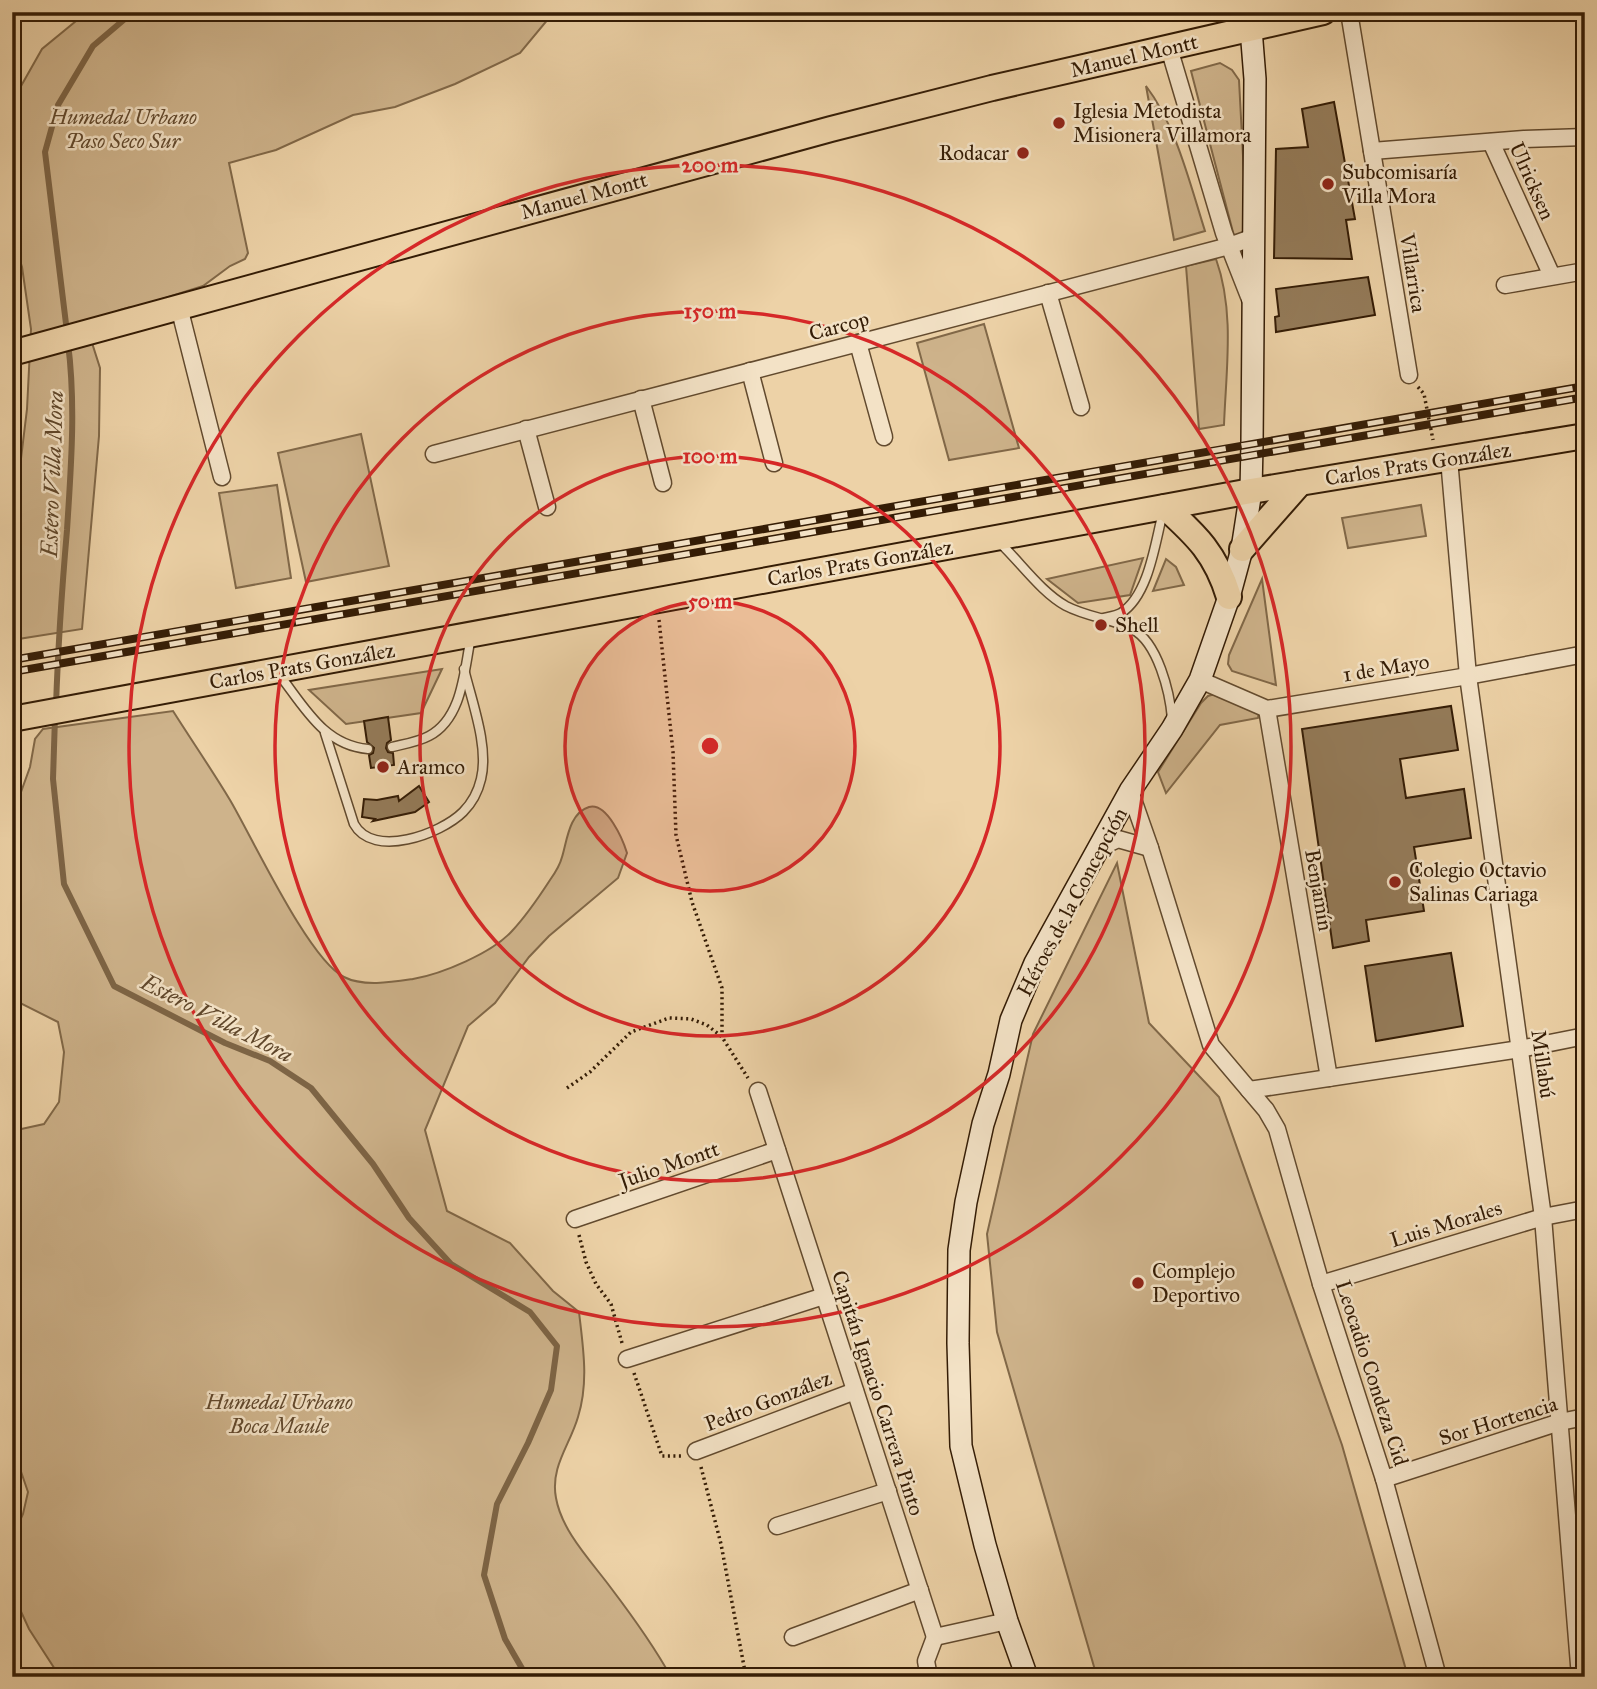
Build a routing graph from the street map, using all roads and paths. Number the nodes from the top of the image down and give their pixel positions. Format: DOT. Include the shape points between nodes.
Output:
graph roads {
  1 [pos="1323,12"];
  2 [pos="1349,12"];
  3 [pos="1249,21"];
  4 [pos="1169,48"];
  5 [pos="1585,137"];
  6 [pos="1491,142"];
  7 [pos="1371,151"];
  8 [pos="1254,237"];
  9 [pos="1229,246"];
  10 [pos="1585,271"];
  11 [pos="1552,276"];
  12 [pos="1505,285"];
  13 [pos="1048,293"];
  14 [pos="1253,306"];
  15 [pos="180,307"];
  16 [pos="858,343"];
  17 [pos="12,353"];
  18 [pos="750,371"];
  19 [pos="1409,375"];
  20 [pos="641,400"];
  21 [pos="1082,407"];
  22 [pos="526,429"];
  23 [pos="1585,436"];
  24 [pos="884,438"];
  25 [pos="434,454"];
  26 [pos="1449,459"];
  27 [pos="774,463"];
  28 [pos="1424,463"];
  29 [pos="222,477"];
  30 [pos="663,483"];
  31 [pos="1300,483"];
  32 [pos="1251,491"];
  33 [pos="547,507"];
  34 [pos="1165,507"];
  35 [pos="996,538"];
  36 [pos="1242,549"];
  37 [pos="1229,597"];
  38 [pos="656,601"];
  39 [pos="1100,619"];
  40 [pos="472,635"];
  41 [pos="1585,654"];
  42 [pos="464,669"];
  43 [pos="276,671"];
  44 [pos="1468,676"];
  45 [pos="1200,680"];
  46 [pos="1267,709"];
  47 [pos="16,718"];
  48 [pos="1172,729"];
  49 [pos="325,733"];
  50 [pos="392,747"];
  51 [pos="369,749"];
  52 [pos="1130,791"];
  53 [pos="1150,848"];
  54 [pos="1097,849"];
  55 [pos="1585,1036"];
  56 [pos="722,1037"];
  57 [pos="1520,1049"];
  58 [pos="1329,1078"];
  59 [pos="567,1088"];
  60 [pos="1250,1090"];
  61 [pos="758,1091"];
  62 [pos="777,1150"];
  63 [pos="1585,1209"];
  64 [pos="1543,1217"];
  65 [pos="575,1219"];
  66 [pos="1321,1284"];
  67 [pos="824,1296"];
  68 [pos="627,1359"];
  69 [pos="855,1391"];
  70 [pos="1585,1417"];
  71 [pos="1560,1422"];
  72 [pos="696,1451"];
  73 [pos="1384,1479"];
  74 [pos="888,1491"];
  75 [pos="777,1526"];
  76 [pos="920,1590"];
  77 [pos="1007,1620"];
  78 [pos="793,1637"];
  79 [pos="935,1637"];
  80 [pos="746,1677"];
  81 [pos="929,1677"];
  82 [pos="1027,1677"];
  83 [pos="1438,1677"];
  84 [pos="1580,1677"];
  1 -- 3 [label="main road, Manuel Montt"];
  2 -- 7 [label="street, Villarrica"];
  3 -- 4 [label="main road, Manuel Montt"];
  3 -- 8 [label="street, Héroes de la Concepción" via="1255,79"];
  4 -- 9 [label="street, Héroes de la Concepción"];
  4 -- 15 [label="main road, Manuel Montt" via="831,129"];
  5 -- 6 [label="street, Ulricksen"];
  6 -- 7 [label="street, Ulricksen"];
  6 -- 11 [label="street, Ulricksen"];
  7 -- 19 [label="street, Villarrica"];
  8 -- 9 [label="street, Carcop"];
  8 -- 14 [label="street, Héroes de la Concepción"];
  9 -- 13 [label="street, Carcop"];
  9 -- 14 [label="street, Héroes de la Concepción"];
  10 -- 11 [label="street"];
  11 -- 12 [label="street"];
  13 -- 16 [label="street, Carcop"];
  13 -- 21 [label="street"];
  14 -- 32 [label="street, Héroes de la Concepción"];
  15 -- 17 [label="main road, Manuel Montt"];
  15 -- 29 [label="street"];
  16 -- 18 [label="street, Carcop"];
  16 -- 24 [label="street"];
  18 -- 20 [label="street, Carcop"];
  18 -- 27 [label="street"];
  19 -- 28 [label="path" via="1424,394 1434,445 1421,448"];
  20 -- 22 [label="street, Carcop"];
  20 -- 30 [label="street"];
  22 -- 25 [label="street, Carcop"];
  22 -- 33 [label="street"];
  23 -- 26 [label="main road, Carlos Prats González"];
  26 -- 28 [label="main road, Carlos Prats González"];
  26 -- 44 [label="street, Millabú"];
  28 -- 31 [label="main road, Carlos Prats González"];
  31 -- 32 [label="main road, Carlos Prats González"];
  31 -- 36 [label="main road"];
  32 -- 34 [label="main road, Carlos Prats González"];
  32 -- 36 [label="street, Héroes de la Concepción"];
  34 -- 35 [label="main road, Carlos Prats González"];
  34 -- 37 [label="main road" via="1212,555"];
  34 -- 39 [label="lane" via="1142,591 1120,614"];
  35 -- 38 [label="main road, Carlos Prats González"];
  35 -- 39 [label="lane" via="1051,595"];
  36 -- 37 [label="street, Héroes de la Concepción"];
  37 -- 45 [label="street, Héroes de la Concepción"];
  38 -- 40 [label="main road, Carlos Prats González"];
  38 -- 56 [label="path" via="673,752 676,835 692,902 722,988"];
  39 -- 48 [label="lane" via="1133,629 1149,642 1170,696"];
  40 -- 42 [label="lane"];
  40 -- 43 [label="main road, Carlos Prats González"];
  41 -- 44 [label="street, 1 de Mayo"];
  42 -- 49 [label="lane" via="482,746 481,777 471,802 440,828 399,840 375,841 361,834"];
  42 -- 50 [label="lane" via="448,720 432,735"];
  43 -- 47 [label="main road, Carlos Prats González"];
  43 -- 49 [label="lane"];
  44 -- 46 [label="street, 1 de Mayo"];
  44 -- 57 [label="street, Millabú"];
  45 -- 46 [label="street"];
  45 -- 48 [label="street, Héroes de la Concepción"];
  46 -- 58 [label="street, Benjamín"];
  48 -- 52 [label="street, Héroes de la Concepción"];
  49 -- 51 [label="lane" via="343,744"];
  52 -- 53 [label="street, Leocadio Condeza Cid"];
  52 -- 54 [label="street, Héroes de la Concepción"];
  53 -- 54 [label="street" via="1118,839"];
  53 -- 60 [label="street, Leocadio Condeza Cid" via="1211,1045"];
  54 -- 77 [label="street, Héroes de la Concepción" via="1035,963 1011,1020 982,1124 959,1250 961,1446"];
  55 -- 57 [label="street"];
  56 -- 59 [label="path" via="691,1019 650,1023 631,1032"];
  56 -- 61 [label="path"];
  57 -- 58 [label="street"];
  57 -- 64 [label="street, Millabú"];
  58 -- 60 [label="street"];
  60 -- 66 [label="street, Leocadio Condeza Cid" via="1277,1129"];
  61 -- 62 [label="street, Capitán Ignacio Carrera Pinto"];
  62 -- 65 [label="street, Julio Montt"];
  62 -- 67 [label="street, Capitán Ignacio Carrera Pinto"];
  63 -- 64 [label="street, Luis Morales"];
  64 -- 66 [label="street, Luis Morales"];
  64 -- 71 [label="street, Millabú"];
  65 -- 68 [label="path" via="586,1262 611,1304"];
  66 -- 73 [label="street, Leocadio Condeza Cid"];
  67 -- 68 [label="street"];
  67 -- 69 [label="street, Capitán Ignacio Carrera Pinto"];
  68 -- 72 [label="path" via="662,1456"];
  69 -- 72 [label="street, Pedro González"];
  69 -- 74 [label="street, Capitán Ignacio Carrera Pinto"];
  70 -- 71 [label="street, Sor Hortencia"];
  71 -- 73 [label="street, Sor Hortencia"];
  71 -- 84 [label="street, Millabú"];
  72 -- 80 [label="path" via="721,1544"];
  73 -- 83 [label="street, Leocadio Condeza Cid"];
  74 -- 75 [label="street"];
  74 -- 76 [label="street, Capitán Ignacio Carrera Pinto"];
  76 -- 78 [label="street"];
  76 -- 79 [label="street, Capitán Ignacio Carrera Pinto"];
  77 -- 79 [label="street"];
  77 -- 82 [label="street, Héroes de la Concepción"];
  79 -- 81 [label="street" via="926,1661"];
}
